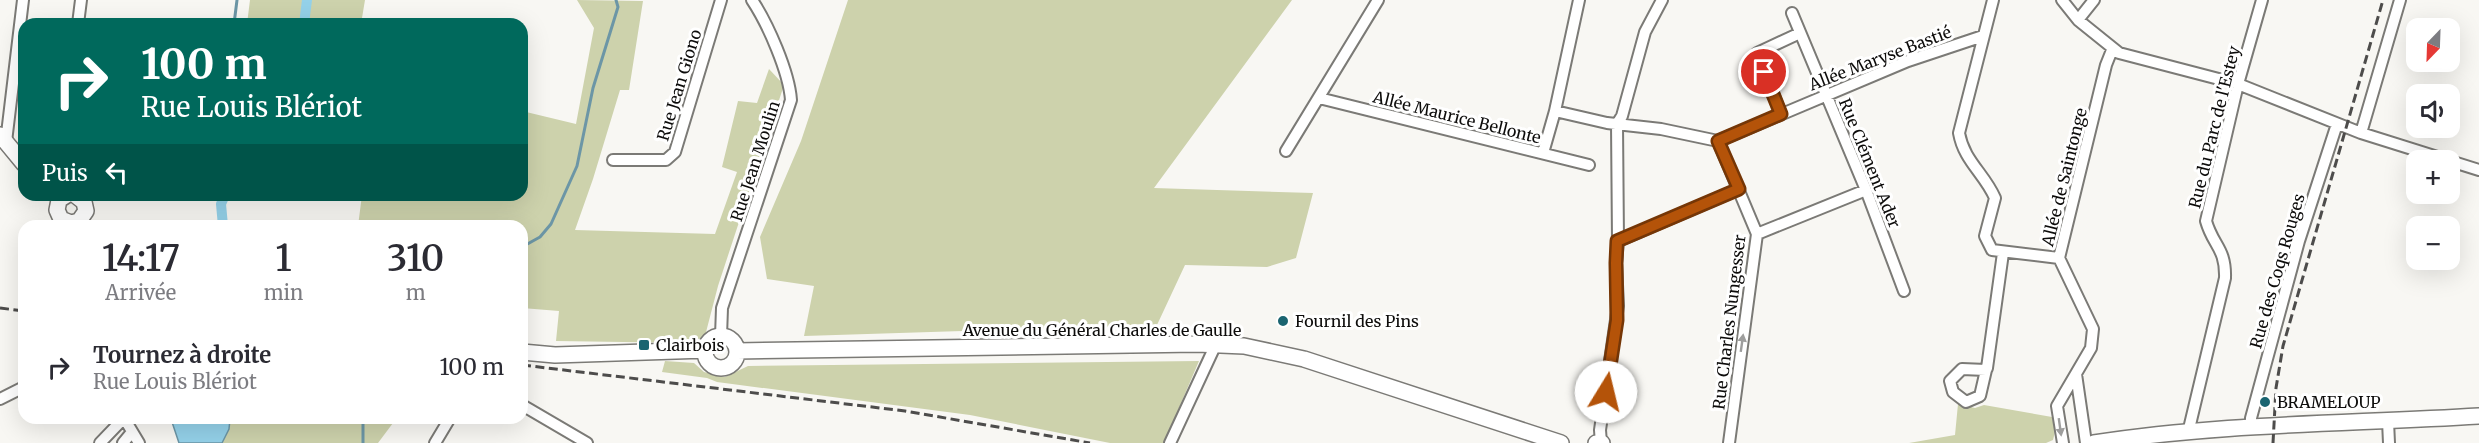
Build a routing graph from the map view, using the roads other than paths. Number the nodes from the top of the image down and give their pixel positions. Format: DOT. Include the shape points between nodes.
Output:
graph roads {
  1 [pos="23,0"];
  2 [pos="81,0"];
  3 [pos="721,0"];
  4 [pos="752,0"];
  5 [pos="1378,0"];
  6 [pos="1579,0"];
  7 [pos="1662,0"];
  8 [pos="1993,0"];
  9 [pos="2062,0"];
  10 [pos="2094,0"];
  11 [pos="2262,0"];
  12 [pos="2400,0"];
  13 [pos="1792,13"];
  14 [pos="20,18"];
  15 [pos="79,18"];
  16 [pos="2078,20"];
  17 [pos="1800,33"];
  18 [pos="18,34"];
  19 [pos="1983,36"];
  20 [pos="2112,50"];
  21 [pos="2238,84"];
  22 [pos="1826,95"];
  23 [pos="1319,98"];
  24 [pos="1555,111"];
  25 [pos="1781,114"];
  26 [pos="1617,124"];
  27 [pos="2337,124"];
  28 [pos="2361,134"];
  29 [pos="2,141"];
  30 [pos="1718,141"];
  31 [pos="1286,151"];
  32 [pos="1543,153"];
  33 [pos="18,158"];
  34 [pos="614,160"];
  35 [pos="18,164"];
  36 [pos="1588,165"];
  37 [pos="2479,170"];
  38 [pos="1739,189"];
  39 [pos="1866,190"];
  40 [pos="62,201"];
  41 [pos="82,201"];
  42 [pos="63,220"];
  43 [pos="82,220"];
  44 [pos="1757,234"];
  45 [pos="1617,241"];
  46 [pos="2003,253"];
  47 [pos="2059,258"];
  48 [pos="1904,291"];
  49 [pos="721,336"];
  50 [pos="1216,344"];
  51 [pos="706,350"];
  52 [pos="737,351"];
  53 [pos="528,353"];
  54 [pos="1986,370"];
  55 [pos="2076,374"];
  56 [pos="18,390"];
  57 [pos="0,399"];
  58 [pos="528,409"];
  59 [pos="2479,416"];
  60 [pos="2388,421"];
  61 [pos="118,424"];
  62 [pos="127,424"];
  63 [pos="446,424"];
  64 [pos="2251,428"];
  65 [pos="2188,433"];
  66 [pos="135,437"];
  67 [pos="100,443"];
  68 [pos="123,443"];
  69 [pos="435,443"];
  70 [pos="587,443"];
  71 [pos="1170,443"];
  72 [pos="1561,443"];
  73 [pos="1596,443"];
  74 [pos="1602,443"];
  75 [pos="1729,443"];
  76 [pos="2062,443"];
  77 [pos="2086,443"];
  78 [pos="2094,443"];
  79 [pos="2389,443"];
  1 -- 14 [label="street"];
  2 -- 15 [label="street"];
  3 -- 34 [label="street, Rue Jean Giono" via="675,152 666,160"];
  4 -- 49 [label="street, Rue Jean Moulin" via="768,28 790,84 791,100 722,308"];
  5 -- 23 [label="street"];
  6 -- 24 [label="street"];
  7 -- 26 [label="street" via="1645,32"];
  8 -- 19 [label="street"];
  9 -- 16 [label="street"];
  10 -- 16 [label="street"];
  11 -- 21 [label="street, Rue du Parc de l'Estey"];
  12 -- 28 [label="street"];
  13 -- 17 [label="street, Rue Clément Ader"];
  16 -- 20 [label="street"];
  17 -- 22 [label="street, Rue Clément Ader"];
  17 -- 25 [label="street" via="1757,53"];
  18 -- 29 [label="street"];
  19 -- 22 [label="street, Allée Maryse Bastié"];
  19 -- 46 [label="street" via="1959,133 1962,150 1990,185 1995,198 1985,236 1992,250"];
  20 -- 21 [label="street"];
  20 -- 47 [label="street, Allée de Saintonge"];
  21 -- 27 [label="street"];
  21 -- 65 [label="street, Rue du Parc de l'Estey" via="2206,221 2209,234 2226,262 2225,278"];
  22 -- 25 [label="street, Allée Maryse Bastié"];
  22 -- 39 [label="street, Rue Clément Ader"];
  23 -- 31 [label="street"];
  23 -- 32 [label="street, Allée Maurice Bellonte"];
  24 -- 26 [label="street"];
  24 -- 32 [label="street"];
  25 -- 30 [label="street, Allée Maryse Bastié"];
  26 -- 30 [label="street"];
  26 -- 45 [label="street"];
  27 -- 28 [label="street"];
  27 -- 64 [label="street, Rue des Coqs Rouges" via="2300,241"];
  28 -- 37 [label="street"];
  29 -- 33 [label="main road"];
  29 -- 35 [label="main road"];
  30 -- 38 [label="street, Rue Charles Nungesser"];
  32 -- 36 [label="street, Allée Maurice Bellonte"];
  38 -- 44 [label="street, Rue Charles Nungesser"];
  38 -- 45 [label="street"];
  39 -- 44 [label="street"];
  39 -- 48 [label="street, Rue Clément Ader"];
  40 -- 42 [label="main road" via="58,216"];
  41 -- 43 [label="main road" via="86,208"];
  75 -- 44 [label="street, Rue Charles Nungesser, one-way"];
  45 -- 74 [label="street" via="1617,320 1600,430"];
  46 -- 47 [label="street"];
  46 -- 54 [label="street"];
  47 -- 55 [label="street, Allée de Saintonge" via="2093,330 2091,348"];
  49 -- 51 [label="main road" via="710,341"];
  49 -- 52 [label="main road" via="733,342"];
  50 -- 52 [label="main road, Avenue du Général Charles de Gaulle"];
  50 -- 71 [label="street"];
  50 -- 72 [label="main road, Avenue du Général Charles de Gaulle" via="1304,359"];
  51 -- 52 [label="main road" via="712,364 721,368 731,364"];
  51 -- 53 [label="main road"];
  55 -- 76 [label="street, Allée de Saintonge, one-way" via="2057,406"];
  55 -- 77 [label="street"];
  56 -- 57 [label="street"];
  58 -- 70 [label="street"];
  59 -- 60 [label="main road"];
  60 -- 64 [label="main road"];
  60 -- 79 [label="street"];
  61 -- 67 [label="street"];
  62 -- 66 [label="street"];
  63 -- 69 [label="street"];
  64 -- 65 [label="main road"];
  65 -- 78 [label="main road"];
  66 -- 68 [label="street"];
  73 -- 74 [label="main road"];
}
